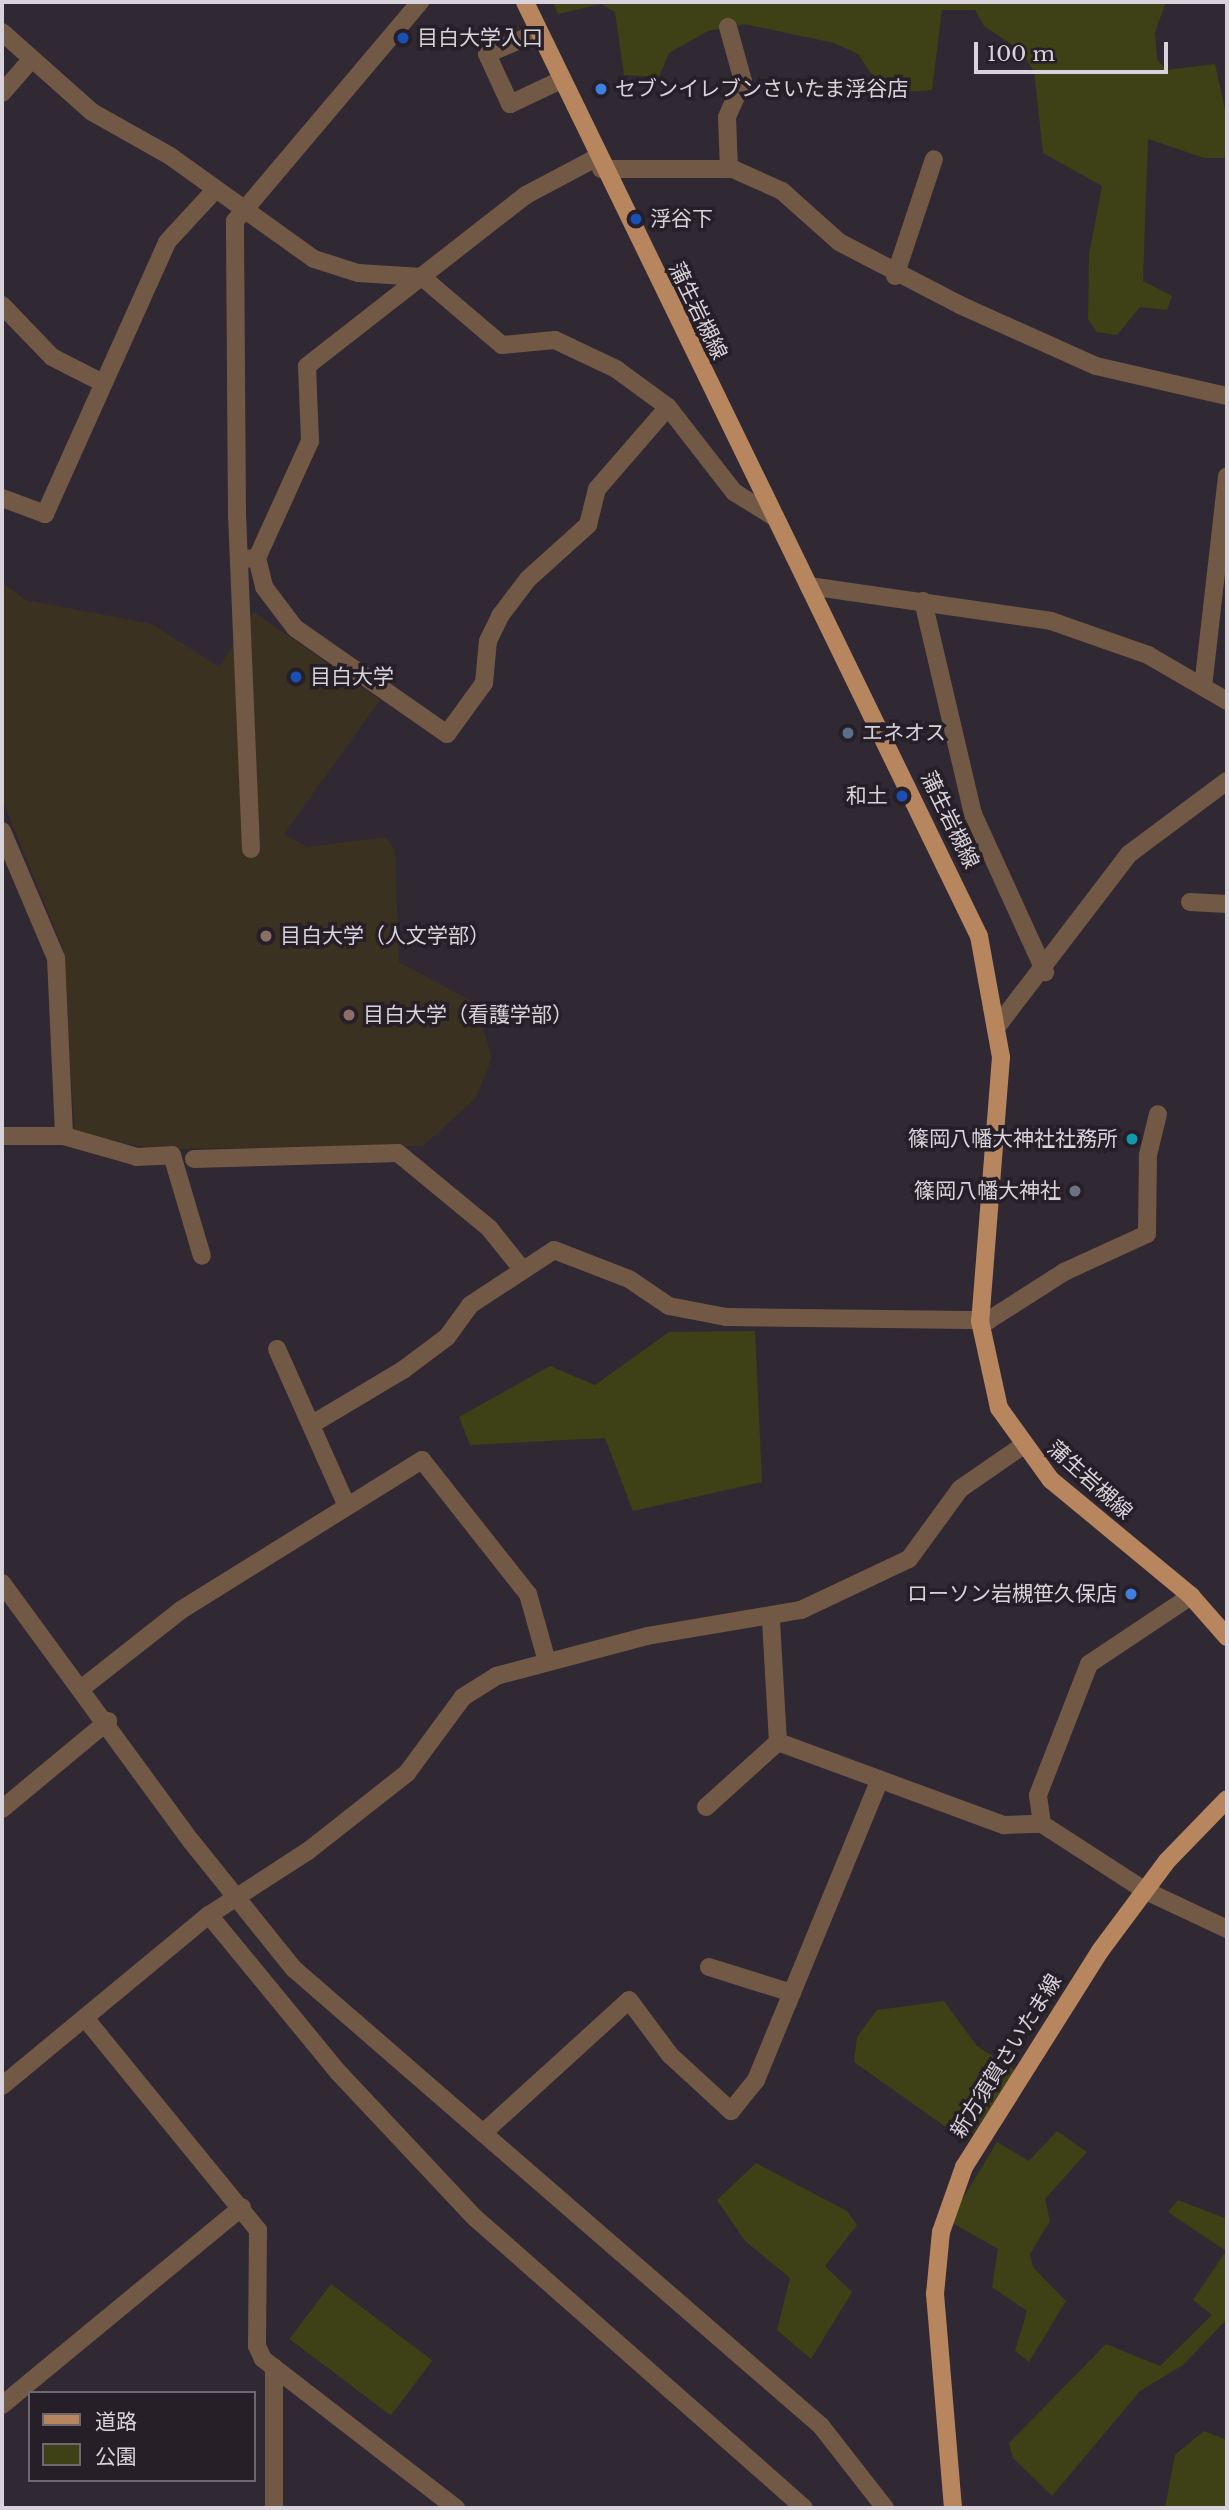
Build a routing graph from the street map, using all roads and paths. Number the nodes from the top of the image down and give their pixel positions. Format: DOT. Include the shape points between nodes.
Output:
graph roads {
  1 [pos="420,2"];
  2 [pos="525,2"];
  3 [pos="729,27"];
  4 [pos="2,32"];
  5 [pos="539,32"];
  6 [pos="29,62"];
  7 [pos="561,80"];
  8 [pos="2,93"];
  9 [pos="934,159"];
  10 [pos="599,164"];
  11 [pos="729,169"];
  12 [pos="215,190"];
  13 [pos="241,210"];
  14 [pos="895,276"];
  15 [pos="422,277"];
  16 [pos="2,305"];
  17 [pos="101,382"];
  18 [pos="1227,397"];
  19 [pos="668,407"];
  20 [pos="1227,476"];
  21 [pos="2,498"];
  22 [pos="774,517"];
  23 [pos="248,558"];
  24 [pos="809,586"];
  25 [pos="923,601"];
  26 [pos="1203,687"];
  27 [pos="1227,701"];
  28 [pos="1227,781"];
  29 [pos="2,831"];
  30 [pos="251,849"];
  31 [pos="1189,902"];
  32 [pos="1227,904"];
  33 [pos="1045,972"];
  34 [pos="999,1024"];
  35 [pos="1158,1114"];
  36 [pos="2,1136"];
  37 [pos="64,1136"];
  38 [pos="194,1159"];
  39 [pos="202,1256"];
  40 [pos="521,1268"];
  41 [pos="980,1321"];
  42 [pos="277,1349"];
  43 [pos="314,1423"];
  44 [pos="1022,1446"];
  45 [pos="345,1503"];
  46 [pos="2,1583"];
  47 [pos="1192,1596"];
  48 [pos="771,1619"];
  49 [pos="1227,1635"];
  50 [pos="546,1658"];
  51 [pos="82,1688"];
  52 [pos="108,1721"];
  53 [pos="778,1742"];
  54 [pos="879,1782"];
  55 [pos="1227,1799"];
  56 [pos="706,1807"];
  57 [pos="2,1810"];
  58 [pos="1042,1824"];
  59 [pos="1144,1890"];
  60 [pos="239,1894"];
  61 [pos="209,1915"];
  62 [pos="1227,1929"];
  63 [pos="709,1967"];
  64 [pos="792,1993"];
  65 [pos="85,2018"];
  66 [pos="2,2086"];
  67 [pos="483,2133"];
  68 [pos="242,2207"];
  69 [pos="274,2367"];
  70 [pos="2,2405"];
  71 [pos="274,2508"];
  72 [pos="456,2508"];
  73 [pos="804,2508"];
  74 [pos="885,2508"];
  75 [pos="953,2508"];
  1 -- 13 [label="street"];
  2 -- 5 [label="main road, 蒲生岩槻線"];
  3 -- 11 [label="street" via="743,81 727,117"];
  4 -- 6 [label="street"];
  5 -- 7 [label="main road, 蒲生岩槻線"];
  5 -- 7 [label="street" via="487,54 510,104"];
  6 -- 8 [label="street"];
  6 -- 12 [label="street" via="92,112"];
  7 -- 10 [label="main road, 蒲生岩槻線"];
  9 -- 14 [label="street"];
  10 -- 11 [label="street"];
  10 -- 15 [label="street" via="535,189"];
  10 -- 22 [label="main road, 蒲生岩槻線"];
  11 -- 14 [label="street" via="782,191 839,242"];
  12 -- 13 [label="street"];
  12 -- 17 [label="street" via="167,242"];
  13 -- 15 [label="street" via="336,269"];
  13 -- 23 [label="street" via="233,233"];
  14 -- 18 [label="street" via="1096,366"];
  15 -- 19 [label="street" via="502,345 555,340 616,369"];
  15 -- 23 [label="street" via="307,366 310,441"];
  16 -- 17 [label="street" via="52,357"];
  17 -- 21 [label="street" via="107,385 45,514"];
  19 -- 22 [label="street" via="734,492"];
  19 -- 23 [label="street" via="597,489 588,525 528,579 500,616 488,641 484,683 447,734 295,628"];
  20 -- 26 [label="street"];
  22 -- 24 [label="main road, 蒲生岩槻線"];
  23 -- 30 [label="street"];
  24 -- 25 [label="street"];
  24 -- 34 [label="main road, 蒲生岩槻線" via="965,902"];
  25 -- 26 [label="street" via="1051,621 1108,636"];
  25 -- 33 [label="street" via="973,814"];
  26 -- 27 [label="street"];
  28 -- 33 [label="street" via="1129,854"];
  29 -- 37 [label="street" via="56,958"];
  31 -- 32 [label="street"];
  33 -- 34 [label="street"];
  34 -- 41 [label="main road, 蒲生岩槻線" via="1001,1119"];
  35 -- 41 [label="street" via="1148,1155 1147,1234"];
  36 -- 37 [label="street"];
  37 -- 39 [label="street" via="137,1157 172,1155"];
  38 -- 40 [label="street" via="398,1153 488,1228"];
  40 -- 41 [label="street" via="554,1250 629,1279 669,1306 726,1317"];
  40 -- 43 [label="street" via="470,1305 447,1337 403,1370"];
  41 -- 44 [label="main road, 蒲生岩槻線" via="992,1388"];
  42 -- 43 [label="street"];
  43 -- 45 [label="street"];
  44 -- 47 [label="main road, 蒲生岩槻線" via="1051,1480"];
  44 -- 48 [label="street" via="960,1489 909,1559"];
  45 -- 50 [label="street" via="422,1460 528,1594"];
  45 -- 51 [label="street" via="181,1610"];
  46 -- 51 [label="street"];
  47 -- 49 [label="main road, 蒲生岩槻線"];
  47 -- 58 [label="street" via="1088,1664 1038,1795"];
  48 -- 50 [label="street"];
  48 -- 53 [label="street"];
  50 -- 60 [label="street" via="496,1676 463,1697 407,1773 308,1852"];
  51 -- 52 [label="street"];
  52 -- 57 [label="street"];
  52 -- 60 [label="street" via="191,1841"];
  53 -- 54 [label="street"];
  53 -- 56 [label="street"];
  54 -- 58 [label="street" via="1004,1825"];
  54 -- 64 [label="street"];
  55 -- 59 [label="main road, 新方須賀さいたま線"];
  58 -- 59 [label="street"];
  59 -- 62 [label="street"];
  59 -- 75 [label="main road, 新方須賀さいたま線" via="1002,2098 964,2167 941,2232 935,2294"];
  60 -- 61 [label="street"];
  60 -- 67 [label="street" via="294,1969"];
  61 -- 65 [label="street"];
  61 -- 73 [label="street" via="338,2072 472,2216"];
  63 -- 64 [label="street"];
  64 -- 67 [label="street" via="756,2080 731,2111 670,2055 629,2000"];
  65 -- 66 [label="street"];
  65 -- 68 [label="street"];
  67 -- 74 [label="street" via="821,2426"];
  68 -- 69 [label="street" via="258,2231 257,2346"];
  68 -- 70 [label="street"];
  69 -- 71 [label="street"];
  69 -- 72 [label="street"];
}
